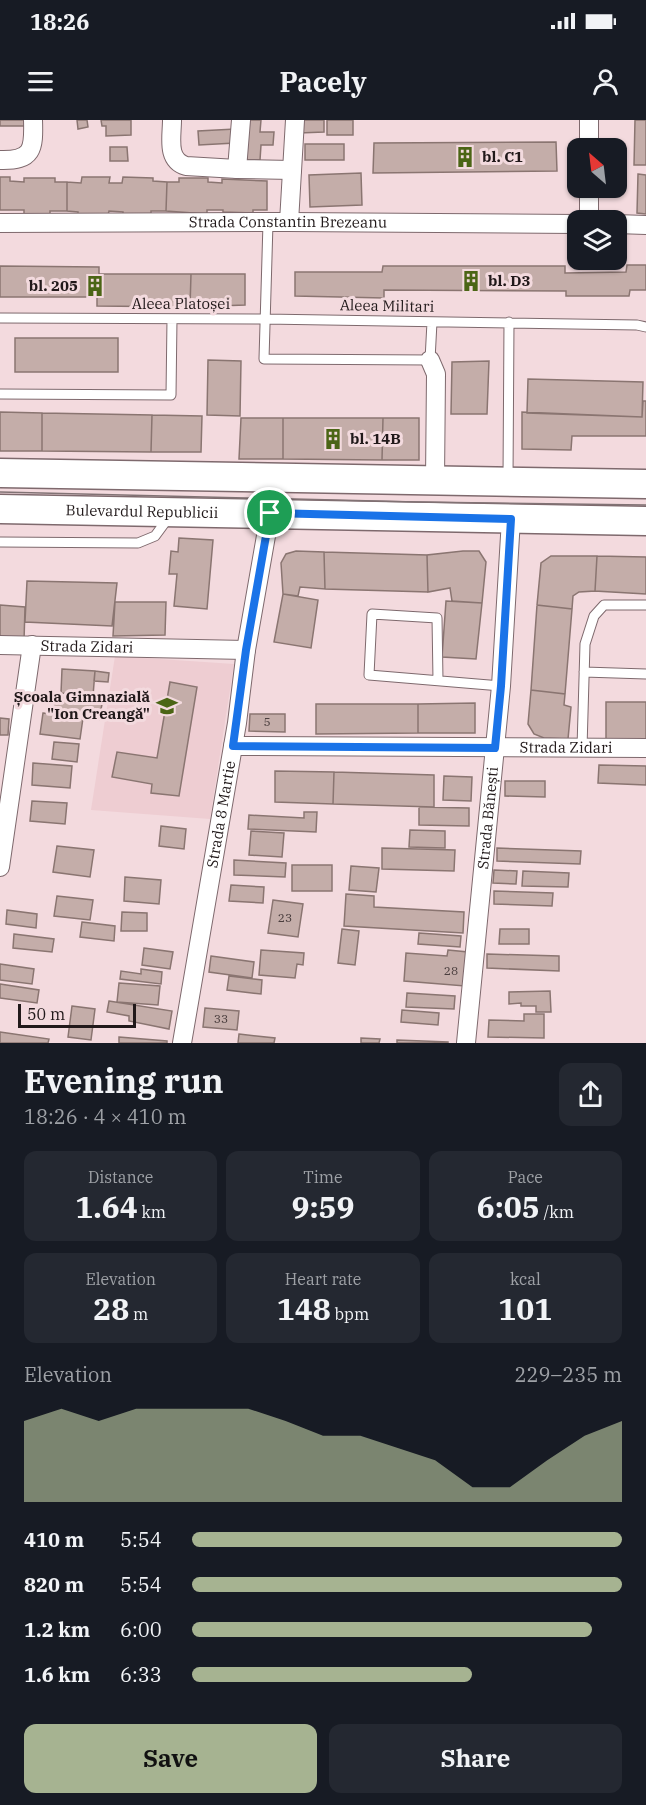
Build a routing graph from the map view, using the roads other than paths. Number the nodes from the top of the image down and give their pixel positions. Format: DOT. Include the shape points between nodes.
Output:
graph roads {
  1 [pos="33,120"];
  2 [pos="172,120"];
  3 [pos="241,120"];
  4 [pos="295,120"];
  5 [pos="589,120"];
  6 [pos="589,138"];
  7 [pos="0,160"];
  8 [pos="237,168"];
  9 [pos="292,170"];
  10 [pos="289,222"];
  11 [pos="0,223"];
  12 [pos="268,223"];
  13 [pos="567,224"];
  14 [pos="627,224"];
  15 [pos="646,225"];
  16 [pos="0,318"];
  17 [pos="172,319"];
  18 [pos="265,320"];
  19 [pos="432,322"];
  20 [pos="509,322"];
  21 [pos="646,327"];
  22 [pos="430,360"];
  23 [pos="0,394"];
  24 [pos="0,473"];
  25 [pos="435,480"];
  26 [pos="508,481"];
  27 [pos="646,484"];
  28 [pos="0,509"];
  29 [pos="173,512"];
  30 [pos="270,513"];
  31 [pos="511,519"];
  32 [pos="646,521"];
  33 [pos="0,542"];
  34 [pos="646,605"];
  35 [pos="0,645"];
  36 [pos="32,645"];
  37 [pos="246,650"];
  38 [pos="584,672"];
  39 [pos="646,674"];
  40 [pos="438,680"];
  41 [pos="501,686"];
  42 [pos="233,746"];
  43 [pos="495,748"];
  44 [pos="582,748"];
  45 [pos="646,748"];
  46 [pos="0,867"];
  47 [pos="182,1043"];
  48 [pos="466,1043"];
  1 -- 7 [label="street" via="33,147 28,154 20,159"];
  2 -- 8 [label="street" via="172,156 179,164"];
  3 -- 8 [label="street"];
  4 -- 9 [label="street"];
  5 -- 6 [label="street"];
  8 -- 9 [label="street"];
  9 -- 10 [label="street"];
  10 -- 12 [label="street, Strada Constantin Brezeanu"];
  10 -- 13 [label="street, Strada Constantin Brezeanu"];
  11 -- 12 [label="street, Strada Constantin Brezeanu"];
  12 -- 18 [label="lane"];
  14 -- 15 [label="street"];
  16 -- 17 [label="lane, Aleea Platoșei"];
  17 -- 18 [label="lane, Aleea Platoșei"];
  17 -- 23 [label="lane" via="171,394"];
  18 -- 19 [label="lane, Aleea Militari"];
  18 -- 22 [label="lane" via="264,359"];
  19 -- 20 [label="lane, Aleea Militari"];
  19 -- 22 [label="lane"];
  20 -- 21 [label="lane, Aleea Militari"];
  20 -- 26 [label="lane"];
  22 -- 25 [label="street" via="436,374"];
  24 -- 25 [label="main road"];
  25 -- 26 [label="main road"];
  26 -- 27 [label="main road"];
  28 -- 29 [label="main road, Bulevardul Republicii"];
  29 -- 30 [label="main road, Bulevardul Republicii"];
  29 -- 33 [label="lane" via="155,536 138,543"];
  30 -- 31 [label="main road, Bulevardul Republicii"];
  30 -- 37 [label="street, Strada 8 Martie"];
  31 -- 32 [label="main road, Bulevardul Republicii"];
  31 -- 41 [label="street, Strada Bănești"];
  34 -- 38 [label="lane" via="604,605 594,616 585,644"];
  35 -- 36 [label="street, Strada Zidari"];
  36 -- 37 [label="street, Strada Zidari"];
  36 -- 46 [label="street"];
  37 -- 42 [label="street, Strada 8 Martie"];
  38 -- 39 [label="lane"];
  38 -- 44 [label="lane"];
  40 -- 40 [label="lane" via="369,675 372,614 437,618"];
  40 -- 41 [label="lane"];
  41 -- 43 [label="street, Strada Bănești"];
  42 -- 43 [label="street, Strada Zidari"];
  42 -- 47 [label="street, Strada 8 Martie"];
  43 -- 44 [label="street, Strada Zidari"];
  43 -- 48 [label="street, Strada Bănești"];
  44 -- 45 [label="street, Strada Zidari"];
}
